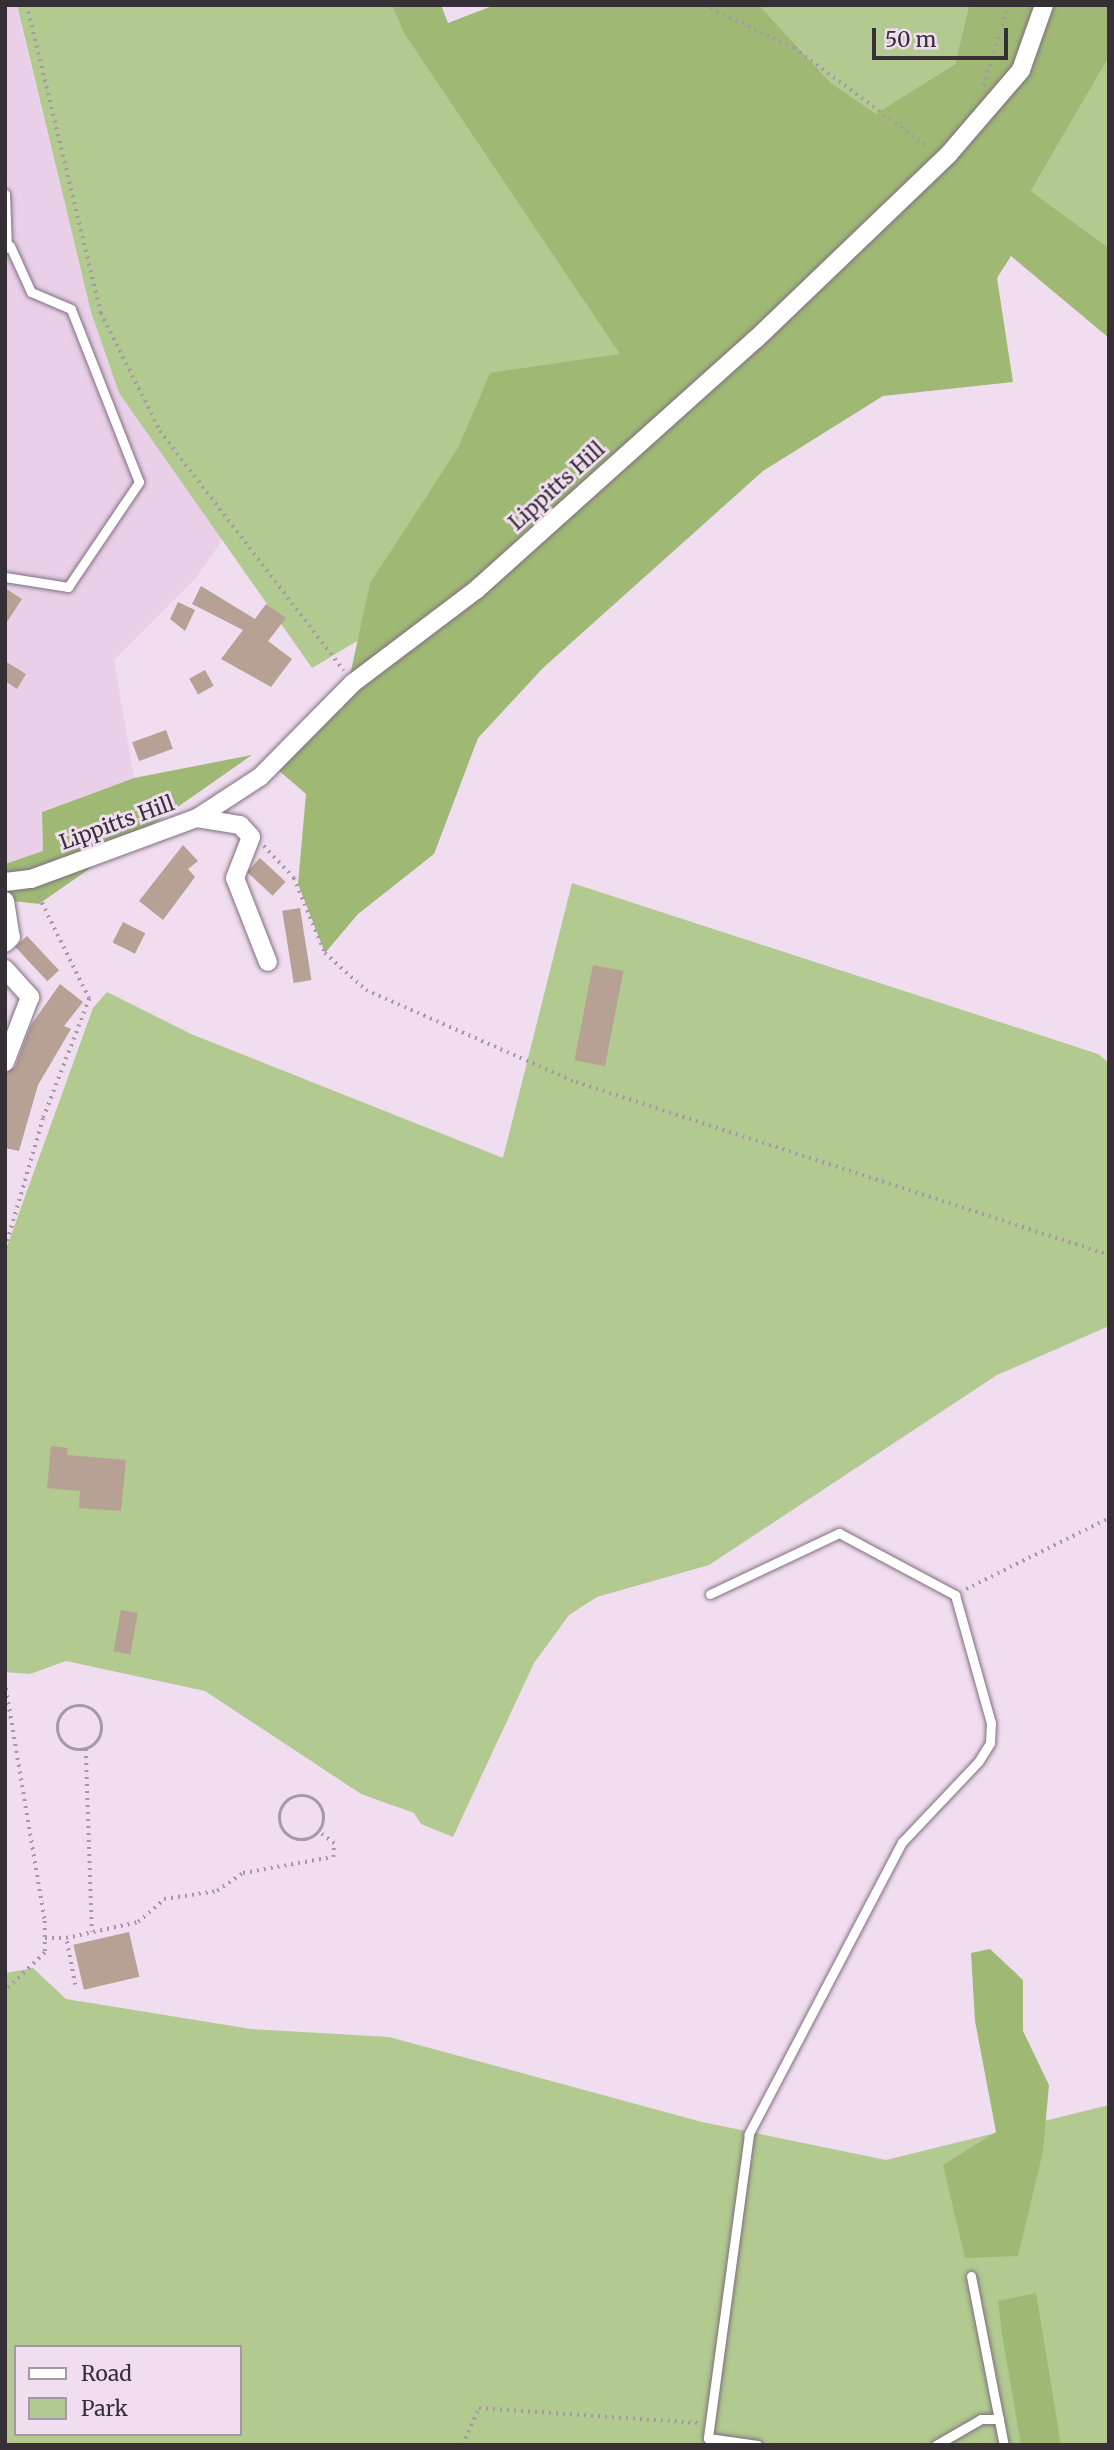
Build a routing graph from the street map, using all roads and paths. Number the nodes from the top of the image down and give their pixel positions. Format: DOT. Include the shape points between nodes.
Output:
graph roads {
  1 [pos="27,5"];
  2 [pos="704,5"];
  3 [pos="1009,5"];
  4 [pos="1044,5"];
  5 [pos="975,95"];
  6 [pos="939,148"];
  7 [pos="5,194"];
  8 [pos="8,247"];
  9 [pos="5,577"];
  10 [pos="353,683"];
  11 [pos="197,818"];
  12 [pos="251,837"];
  13 [pos="31,879"];
  14 [pos="5,882"];
  15 [pos="5,901"];
  16 [pos="5,943"];
  17 [pos="268,962"];
  18 [pos="5,969"];
  19 [pos="5,1062"];
  20 [pos="5,1248"];
  21 [pos="1109,1255"];
  22 [pos="1109,1518"];
  23 [pos="710,1594"];
  24 [pos="955,1595"];
  25 [pos="5,1682"];
  26 [pos="86,1749"];
  27 [pos="319,1832"];
  28 [pos="92,1933"];
  29 [pos="45,1938"];
  30 [pos="66,1938"];
  31 [pos="75,1985"];
  32 [pos="5,1991"];
  33 [pos="971,2276"];
  34 [pos="999,2419"];
  35 [pos="710,2424"];
  36 [pos="462,2445"];
  37 [pos="758,2445"];
  38 [pos="936,2445"];
  39 [pos="1004,2445"];
  1 -- 10 [label="path" via="101,313 160,431"];
  2 -- 6 [label="path" via="794,48 886,121"];
  3 -- 5 [label="path"];
  4 -- 6 [label="street, Lippitts Hill" via="1021,70"];
  6 -- 10 [label="street, Lippitts Hill" via="756,339 476,590"];
  7 -- 8 [label="lane"];
  8 -- 9 [label="lane" via="31,292 71,309 139,482 68,587"];
  10 -- 11 [label="street, Lippitts Hill" via="260,777"];
  11 -- 12 [label="street" via="240,825"];
  11 -- 13 [label="street, Lippitts Hill"];
  12 -- 17 [label="street" via="234,877"];
  12 -- 21 [label="path" via="293,878 325,953 366,990 576,1082"];
  13 -- 14 [label="street, Lippitts Hill"];
  13 -- 20 [label="path" via="89,999 43,1118"];
  15 -- 16 [label="street" via="11,937"];
  18 -- 19 [label="street" via="30,997"];
  22 -- 24 [label="path"];
  23 -- 24 [label="lane" via="839,1533"];
  24 -- 35 [label="lane" via="991,1723 990,1743 902,1842 748,2134"];
  25 -- 29 [label="path"];
  26 -- 26 [label="path" via="69,1747 60,1737 61,1716 73,1707 88,1707 101,1724 99,1738"];
  26 -- 28 [label="path"];
  27 -- 27 [label="path" via="305,1840 291,1837 280,1820 284,1806 303,1796 317,1802 324,1815"];
  27 -- 28 [label="path" via="334,1844 333,1857 243,1873 217,1891 164,1899 138,1922"];
  28 -- 30 [label="path"];
  29 -- 30 [label="path"];
  29 -- 32 [label="path" via="45,1953"];
  30 -- 31 [label="path"];
  33 -- 34 [label="lane"];
  34 -- 38 [label="lane" via="981,2419"];
  34 -- 39 [label="lane"];
  35 -- 36 [label="path" via="479,2408"];
  35 -- 37 [label="lane" via="708,2438"];
}
